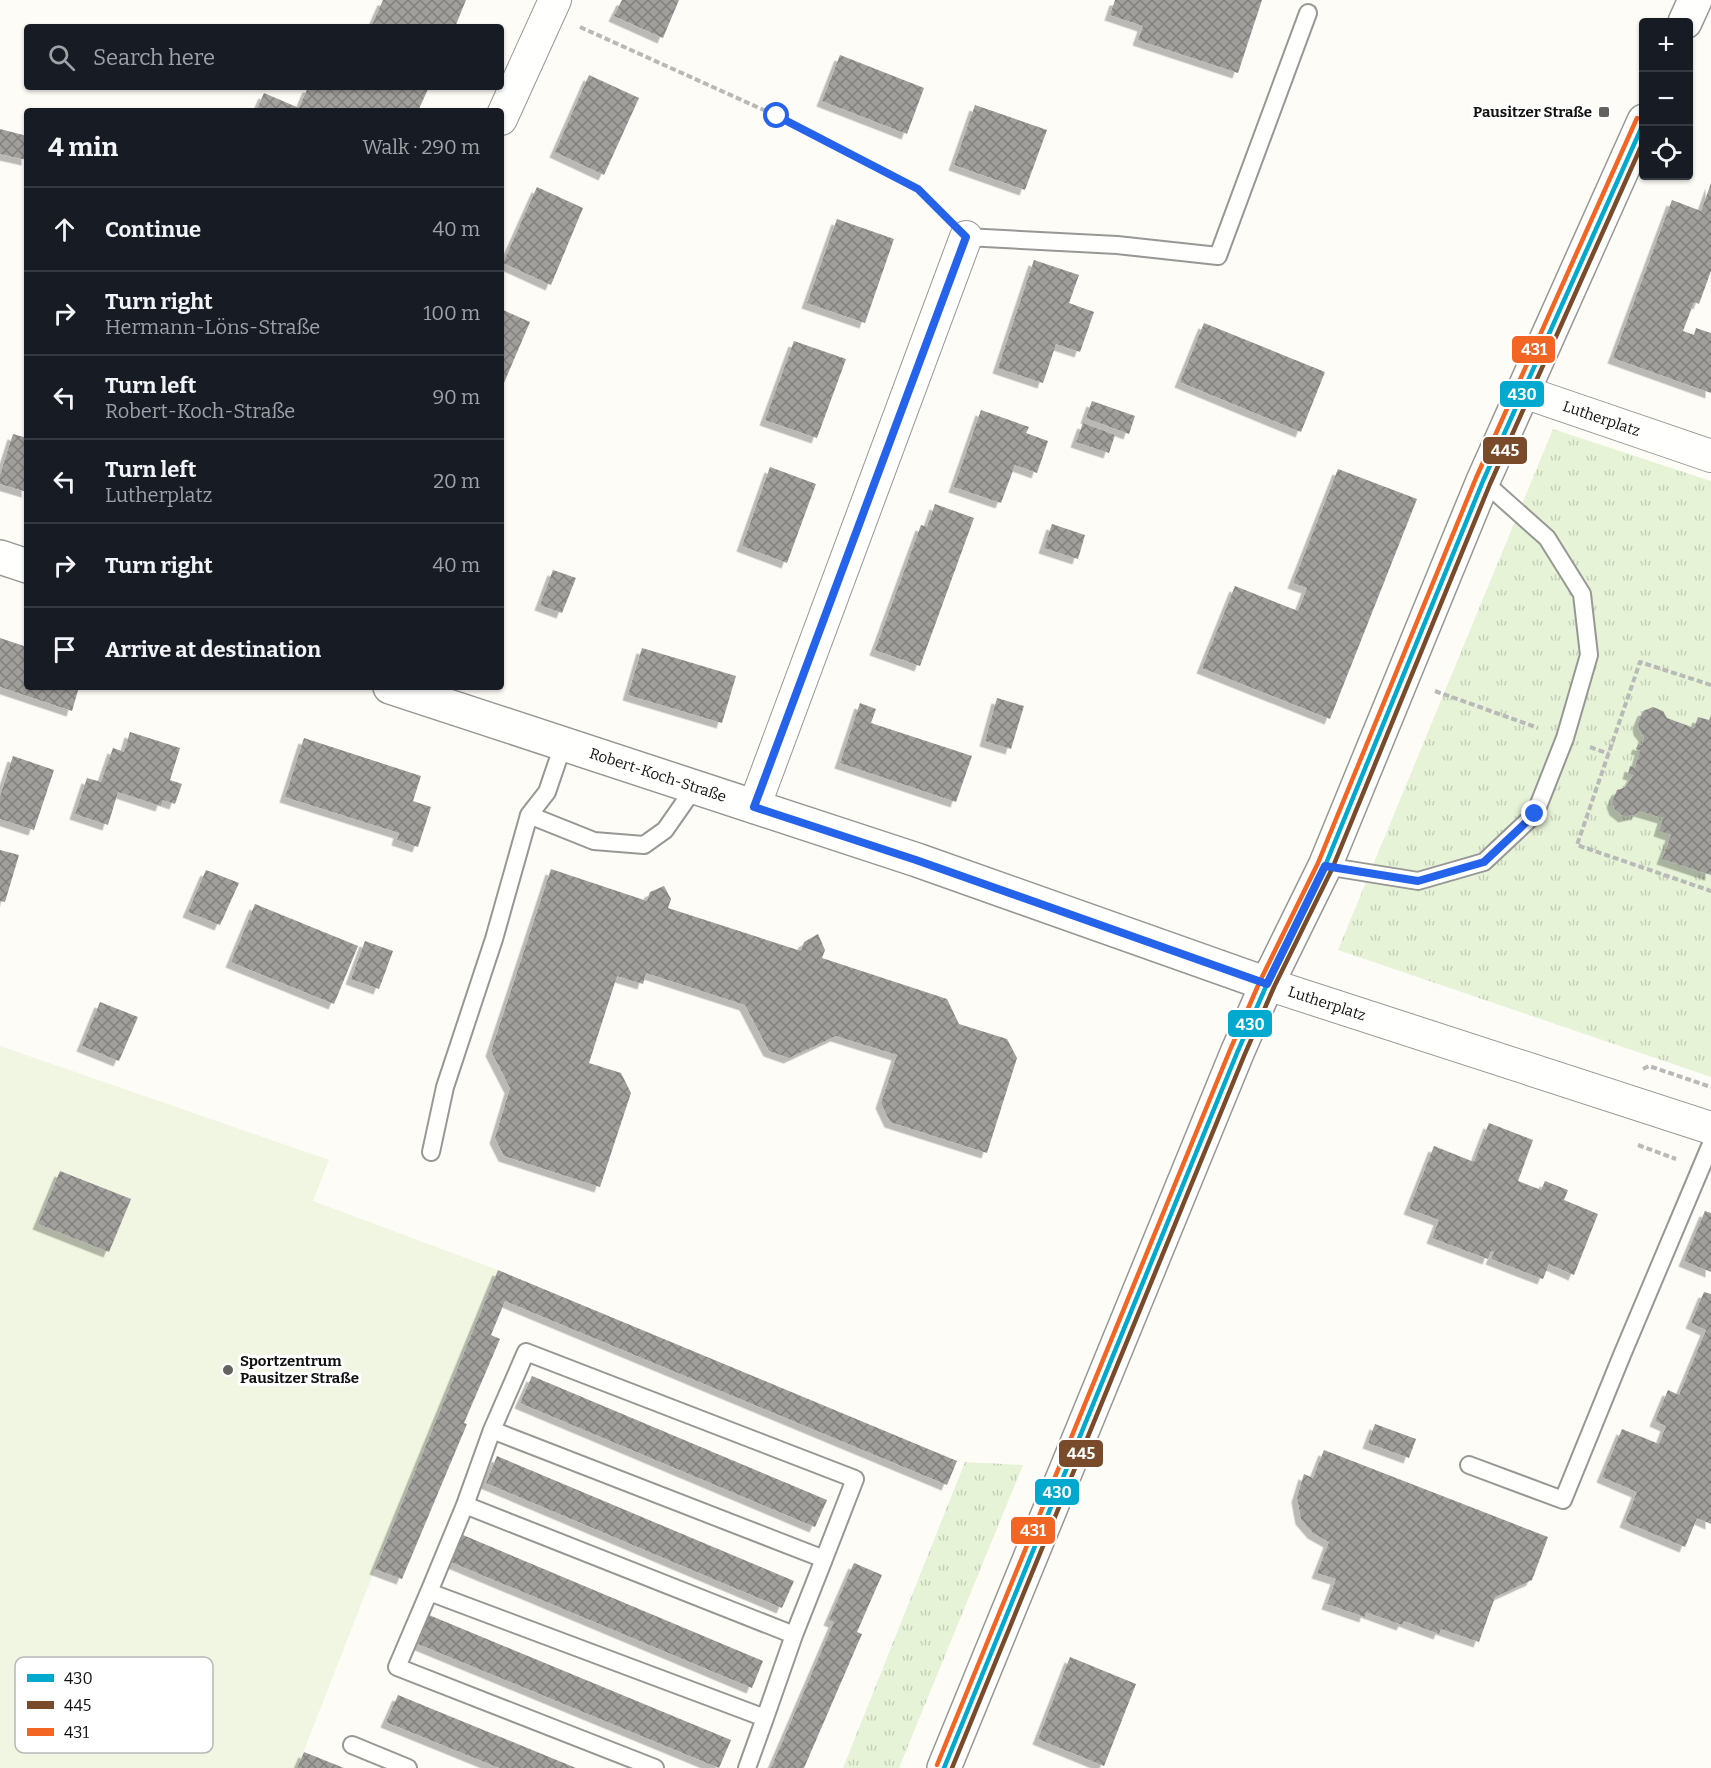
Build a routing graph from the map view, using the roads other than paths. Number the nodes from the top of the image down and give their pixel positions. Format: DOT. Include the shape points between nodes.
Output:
graph roads {
  1 [pos="1695,0"];
  2 [pos="552,7"];
  3 [pos="1308,13"];
  4 [pos="1687,18"];
  5 [pos="504,112"];
  6 [pos="1642,126"];
  7 [pos="966,237"];
  8 [pos="1524,392"];
  9 [pos="1711,456"];
  10 [pos="1483,481"];
  11 [pos="0,557"];
  12 [pos="24,565"];
  13 [pos="399,690"];
  14 [pos="563,745"];
  15 [pos="695,787"];
  16 [pos="754,807"];
  17 [pos="530,815"];
  18 [pos="1325,866"];
  19 [pos="1267,984"];
  20 [pos="1711,1128"];
  21 [pos="1711,1144"];
  22 [pos="431,1152"];
  23 [pos="492,1430"];
  24 [pos="1469,1465"];
  25 [pos="465,1505"];
  26 [pos="824,1559"];
  27 [pos="429,1592"];
  28 [pos="794,1635"];
  29 [pos="765,1718"];
  30 [pos="352,1745"];
  31 [pos="408,1768"];
  32 [pos="655,1768"];
  33 [pos="747,1768"];
  34 [pos="944,1768"];
  1 -- 4 [label="street"];
  2 -- 5 [label="street"];
  3 -- 7 [label="lane" via="1218,256 1117,245"];
  6 -- 8 [label="street"];
  7 -- 16 [label="street"];
  8 -- 9 [label="street, Lutherplatz"];
  8 -- 10 [label="street, Lutherplatz"];
  10 -- 18 [label="street, Lutherplatz"];
  10 -- 18 [label="lane" via="1547,538 1582,594 1589,655 1564,738 1535,814 1484,862 1418,881"];
  11 -- 12 [label="street"];
  13 -- 14 [label="street, Robert-Koch-Straße"];
  14 -- 15 [label="street, Robert-Koch-Straße"];
  14 -- 17 [label="lane" via="547,792"];
  15 -- 16 [label="street, Robert-Koch-Straße"];
  15 -- 17 [label="lane" via="665,830 644,845 594,841"];
  16 -- 19 [label="street, Robert-Koch-Straße"];
  17 -- 22 [label="lane" via="445,1087"];
  18 -- 19 [label="street, Lutherplatz"];
  19 -- 20 [label="street, Lutherplatz"];
  19 -- 34 [label="street"];
  21 -- 24 [label="lane" via="1563,1500"];
  23 -- 25 [label="lane"];
  23 -- 26 [label="lane"];
  23 -- 26 [label="lane" via="526,1352 855,1479"];
  25 -- 27 [label="lane"];
  25 -- 28 [label="lane"];
  26 -- 28 [label="lane"];
  27 -- 29 [label="lane"];
  27 -- 32 [label="lane" via="397,1667"];
  28 -- 29 [label="lane"];
  29 -- 33 [label="lane"];
  30 -- 31 [label="lane"];
}
